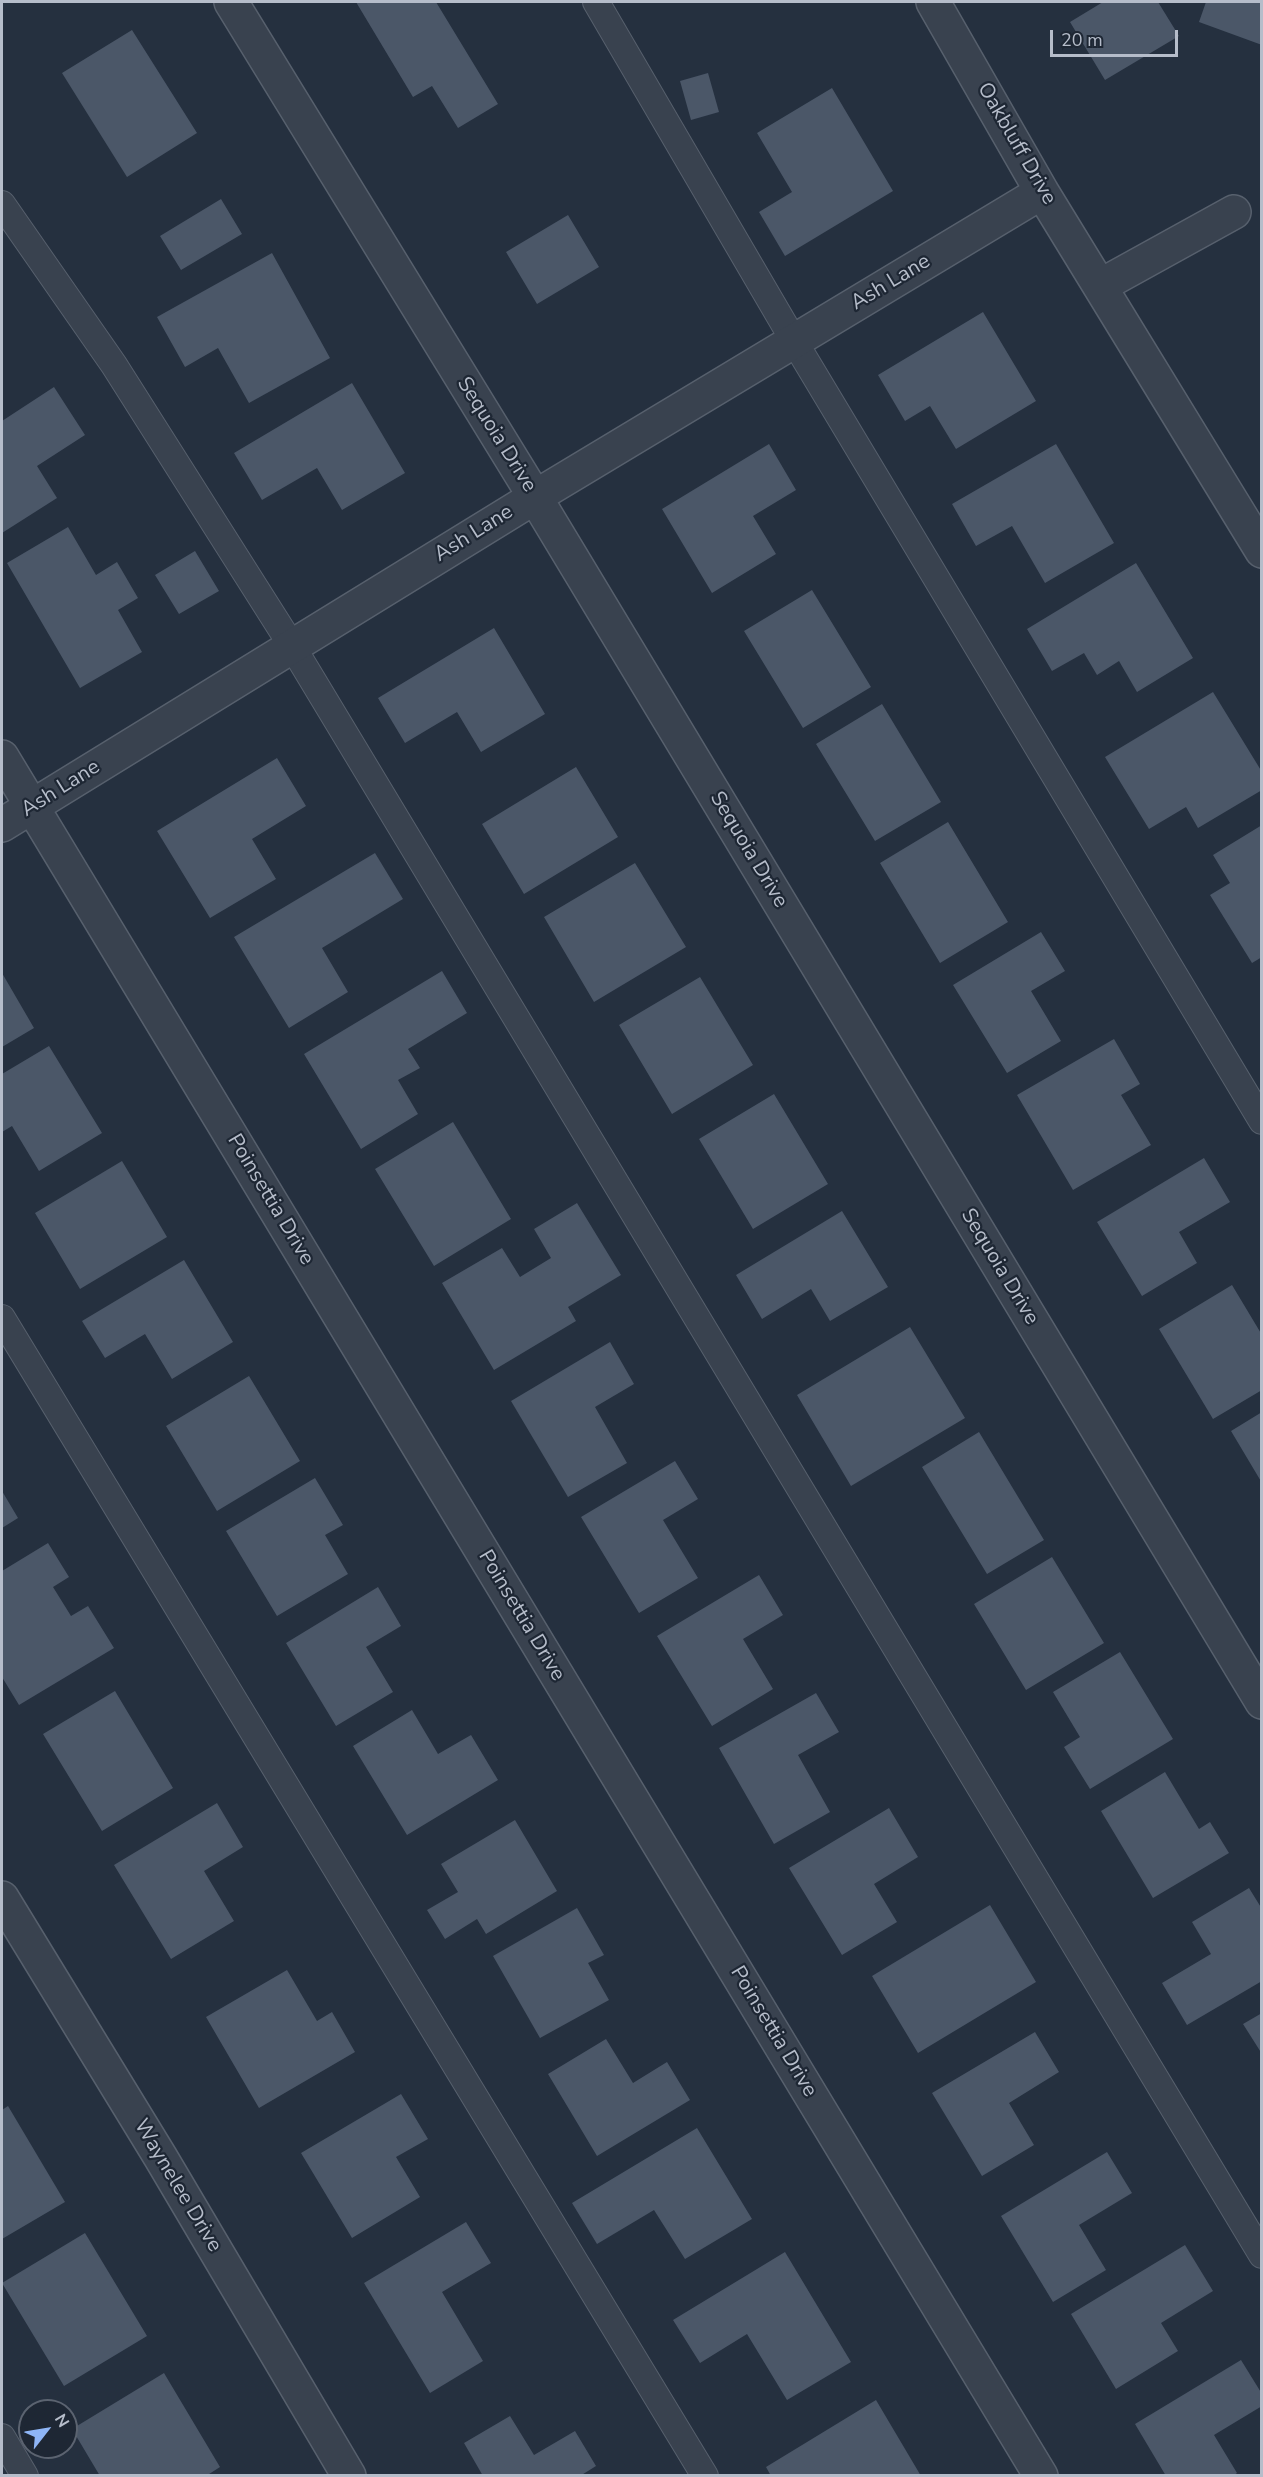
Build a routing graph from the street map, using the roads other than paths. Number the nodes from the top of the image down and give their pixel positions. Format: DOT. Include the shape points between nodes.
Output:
graph roads {
  1 [pos="231,2"];
  2 [pos="596,2"];
  3 [pos="933,2"];
  4 [pos="1042,192"];
  5 [pos="2,204"];
  6 [pos="1234,212"];
  7 [pos="1100,286"];
  8 [pos="794,341"];
  9 [pos="535,497"];
  10 [pos="1262,551"];
  11 [pos="292,646"];
  12 [pos="2,757"];
  13 [pos="32,807"];
  14 [pos="2,825"];
  15 [pos="1262,1121"];
  16 [pos="2,1318"];
  17 [pos="1262,1701"];
  18 [pos="2,1898"];
  19 [pos="1262,2255"];
  20 [pos="2,2437"];
  21 [pos="25,2475"];
  22 [pos="349,2475"];
  23 [pos="705,2475"];
  24 [pos="1041,2475"];
  1 -- 9 [label="street, Sequoia Drive"];
  2 -- 8 [label="lane"];
  3 -- 4 [label="street, Oakbluff Drive"];
  4 -- 7 [label="street, Oakbluff Drive"];
  4 -- 8 [label="street, Ash Lane"];
  5 -- 11 [label="lane" via="114,365"];
  6 -- 7 [label="street"];
  7 -- 10 [label="street, Oakbluff Drive"];
  8 -- 9 [label="street, Ash Lane"];
  8 -- 15 [label="lane"];
  9 -- 11 [label="street, Ash Lane"];
  9 -- 17 [label="street, Sequoia Drive"];
  11 -- 13 [label="street, Ash Lane"];
  11 -- 19 [label="lane"];
  12 -- 13 [label="street, Poinsettia Drive"];
  13 -- 14 [label="street, Ash Lane"];
  13 -- 24 [label="street, Poinsettia Drive"];
  16 -- 23 [label="lane"];
  18 -- 22 [label="street, Waynelee Drive"];
  20 -- 21 [label="lane"];
}
